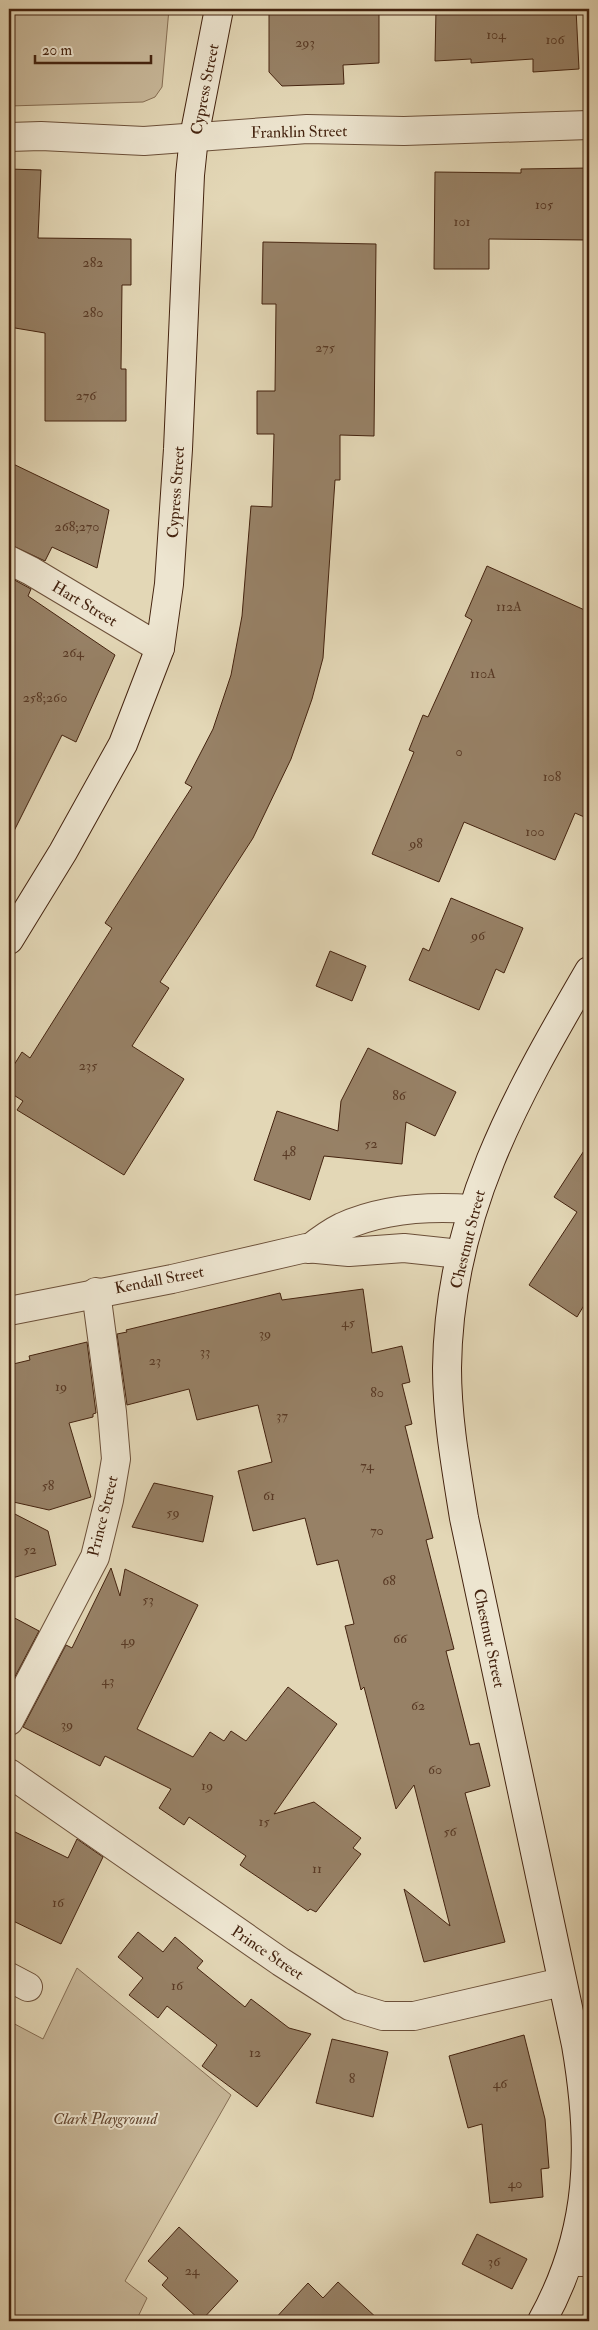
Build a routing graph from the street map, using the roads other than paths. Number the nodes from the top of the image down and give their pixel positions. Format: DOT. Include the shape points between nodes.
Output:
graph roads {
  1 [pos="219,9"];
  2 [pos="589,125"];
  3 [pos="194,136"];
  4 [pos="9,138"];
  5 [pos="9,560"];
  6 [pos="160,648"];
  7 [pos="9,940"];
  8 [pos="589,972"];
  9 [pos="472,1209"];
  10 [pos="309,1249"];
  11 [pos="460,1254"];
  12 [pos="96,1292"];
  13 [pos="9,1311"];
  14 [pos="9,1721"];
  15 [pos="9,1773"];
  16 [pos="562,1982"];
  17 [pos="579,2262"];
  18 [pos="542,2321"];
  1 -- 3 [label="street, Cypress Street"];
  2 -- 3 [label="street, Franklin Street" via="307,130"];
  3 -- 4 [label="street, Franklin Street" via="144,141 41,136"];
  3 -- 6 [label="street, Cypress Street" via="169,584"];
  5 -- 6 [label="street, Hart Street"];
  6 -- 7 [label="street, Cypress Street" via="123,744"];
  8 -- 9 [label="street, Chestnut Street" via="516,1101"];
  9 -- 10 [label="street, Kendall Street" via="427,1208 377,1216 340,1228"];
  9 -- 11 [label="street, Chestnut Street"];
  10 -- 11 [label="street, Kendall Street" via="349,1252 394,1247"];
  10 -- 12 [label="street, Kendall Street"];
  11 -- 16 [label="street, Chestnut Street" via="451,1308 447,1369 455,1460 464,1518"];
  12 -- 13 [label="street, Kendall Street"];
  12 -- 14 [label="street, Prince Street" via="116,1459 108,1500 94,1557"];
  15 -- 16 [label="street, Prince Street" via="281,1962 350,2006 383,2016 414,2016"];
  16 -- 17 [label="street, Chestnut Street" via="576,2045 587,2126"];
  17 -- 18 [label="street, Chestnut Street"];
}
